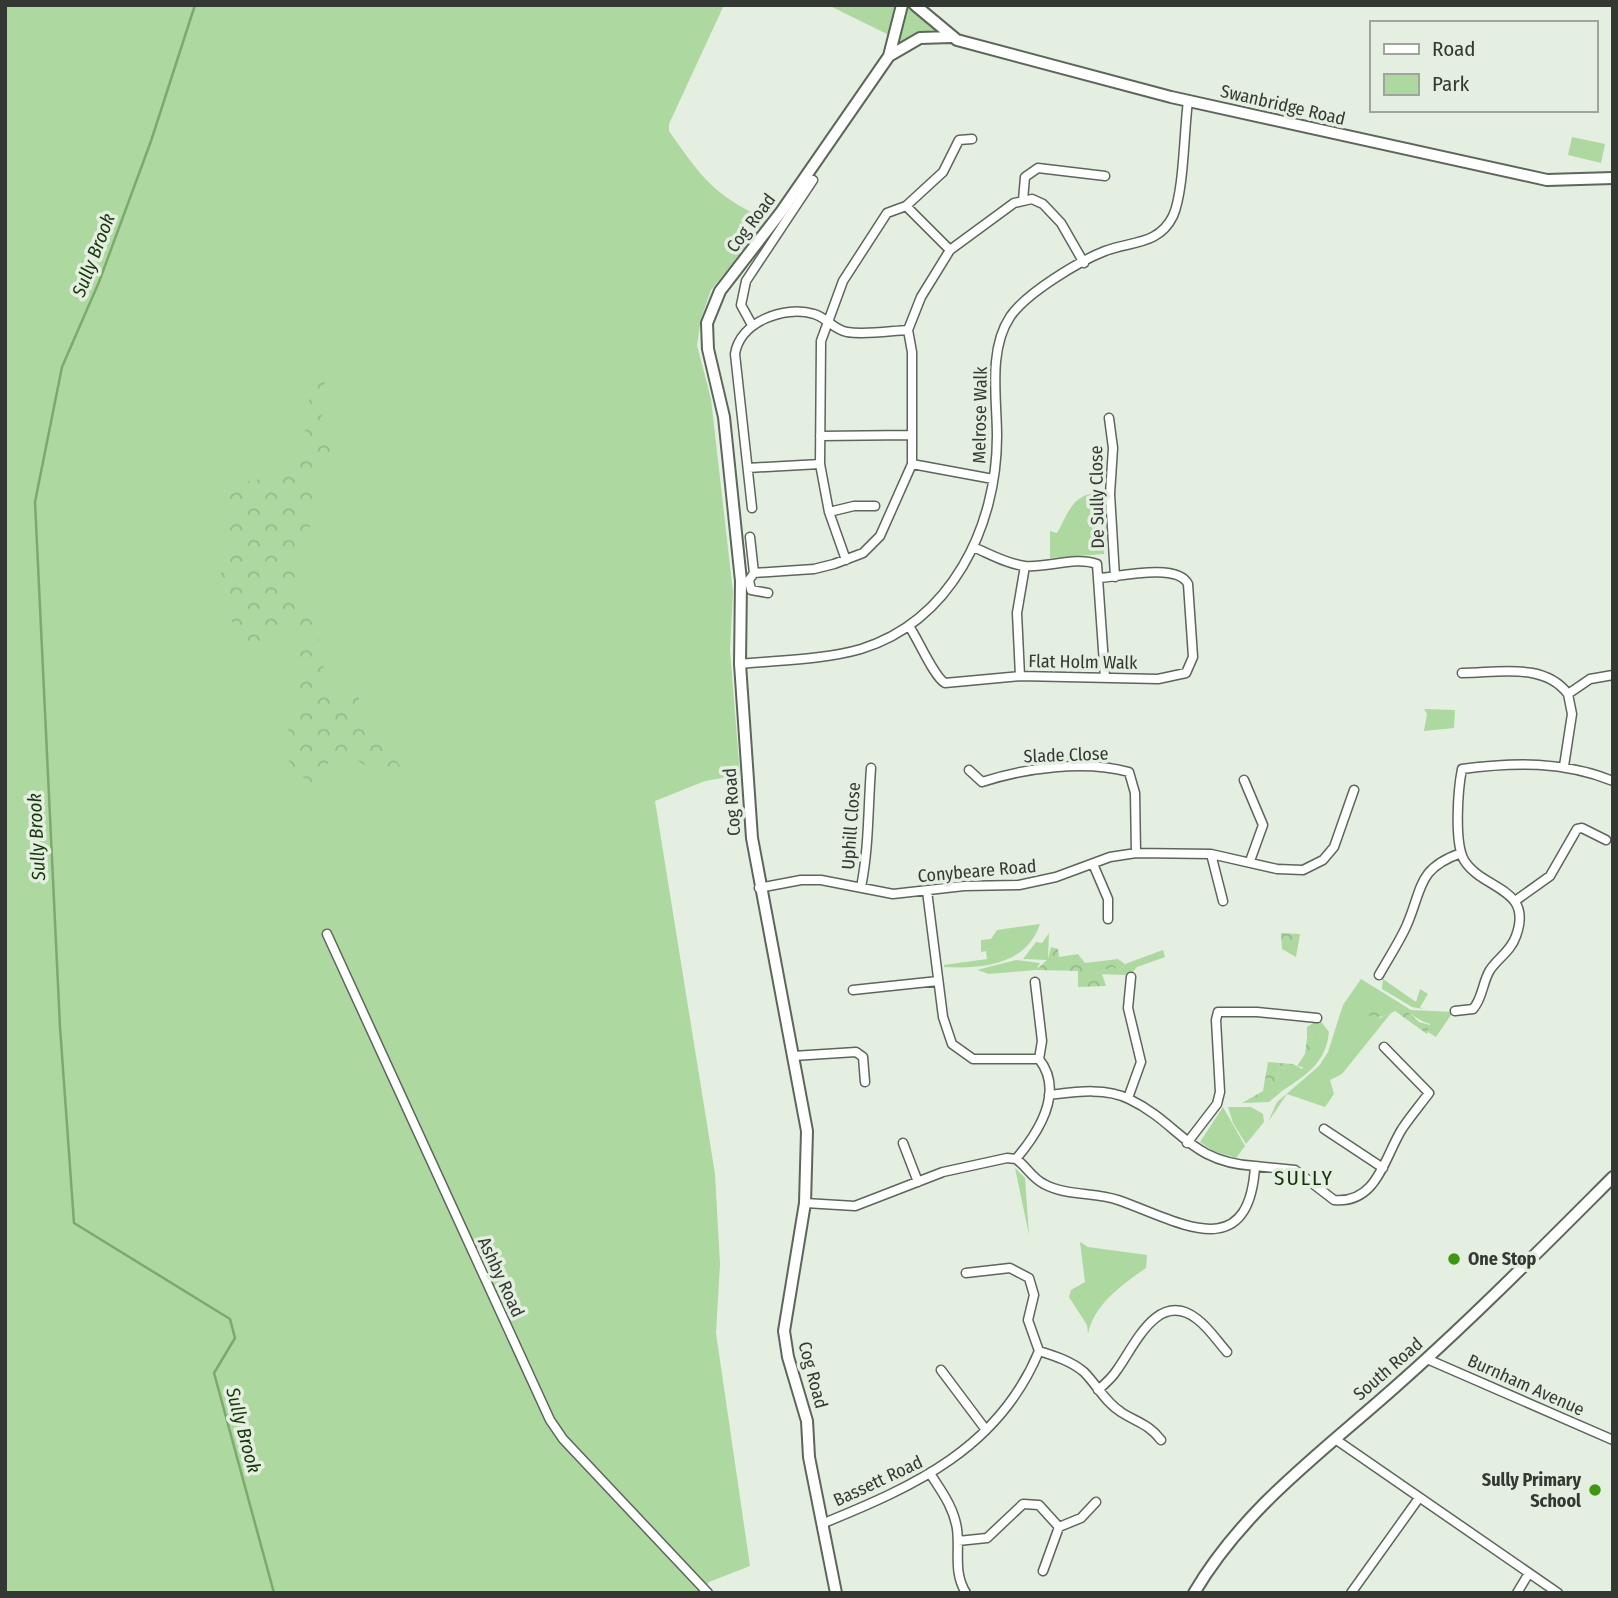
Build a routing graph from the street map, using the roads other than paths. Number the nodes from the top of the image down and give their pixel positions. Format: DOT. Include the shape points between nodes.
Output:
graph roads {
  1 [pos="902,5"];
  2 [pos="915,5"];
  3 [pos="951,37"];
  4 [pos="889,56"];
  5 [pos="1188,101"];
  6 [pos="972,139"];
  7 [pos="1105,177"];
  8 [pos="1613,178"];
  9 [pos="813,180"];
  10 [pos="1023,200"];
  11 [pos="906,206"];
  12 [pos="950,250"];
  13 [pos="1084,263"];
  14 [pos="828,322"];
  15 [pos="752,326"];
  16 [pos="908,330"];
  17 [pos="1109,418"];
  18 [pos="911,435"];
  19 [pos="820,436"];
  20 [pos="820,464"];
  21 [pos="912,464"];
  22 [pos="748,468"];
  23 [pos="993,480"];
  24 [pos="875,506"];
  25 [pos="752,508"];
  26 [pos="829,512"];
  27 [pos="750,537"];
  28 [pos="974,547"];
  29 [pos="845,560"];
  30 [pos="1026,566"];
  31 [pos="754,573"];
  32 [pos="1115,577"];
  33 [pos="1100,578"];
  34 [pos="768,593"];
  35 [pos="909,626"];
  36 [pos="740,664"];
  37 [pos="1462,673"];
  38 [pos="1613,674"];
  39 [pos="1020,676"];
  40 [pos="1105,678"];
  41 [pos="1568,694"];
  42 [pos="1564,766"];
  43 [pos="871,768"];
  44 [pos="969,770"];
  45 [pos="1244,780"];
  46 [pos="1613,781"];
  47 [pos="1354,790"];
  48 [pos="1606,840"];
  49 [pos="1136,853"];
  50 [pos="1461,853"];
  51 [pos="1211,855"];
  52 [pos="1250,861"];
  53 [pos="1093,864"];
  54 [pos="861,887"];
  55 [pos="759,888"];
  56 [pos="927,891"];
  57 [pos="1223,901"];
  58 [pos="1515,901"];
  59 [pos="1108,919"];
  60 [pos="327,934"];
  61 [pos="1379,975"];
  62 [pos="1131,977"];
  63 [pos="938,981"];
  64 [pos="1035,982"];
  65 [pos="853,990"];
  66 [pos="1455,1011"];
  67 [pos="1317,1018"];
  68 [pos="1384,1047"];
  69 [pos="793,1056"];
  70 [pos="1039,1059"];
  71 [pos="865,1082"];
  72 [pos="1049,1094"];
  73 [pos="1128,1098"];
  74 [pos="1324,1129"];
  75 [pos="903,1143"];
  76 [pos="1187,1143"];
  77 [pos="1016,1160"];
  78 [pos="1255,1166"];
  79 [pos="1382,1168"];
  80 [pos="1613,1177"];
  81 [pos="918,1182"];
  82 [pos="805,1203"];
  83 [pos="966,1273"];
  84 [pos="1039,1351"];
  85 [pos="1227,1352"];
  86 [pos="1427,1359"];
  87 [pos="941,1370"];
  88 [pos="1098,1390"];
  89 [pos="986,1430"];
  90 [pos="1335,1439"];
  91 [pos="1161,1440"];
  92 [pos="1613,1440"];
  93 [pos="931,1475"];
  94 [pos="1419,1498"];
  95 [pos="1096,1503"];
  96 [pos="824,1523"];
  97 [pos="1059,1527"];
  98 [pos="958,1541"];
  99 [pos="1043,1571"];
  100 [pos="1529,1573"];
  101 [pos="708,1593"];
  102 [pos="836,1593"];
  103 [pos="966,1593"];
  104 [pos="1194,1593"];
  105 [pos="1351,1593"];
  106 [pos="1517,1593"];
  107 [pos="1558,1593"];
  1 -- 4 [label="street, Cog Road"];
  2 -- 3 [label="street"];
  3 -- 4 [label="street, Cog Road" via="920,38"];
  3 -- 5 [label="street, Swanbridge Road"];
  4 -- 36 [label="street, Cog Road" via="720,291 708,323 708,349 724,416 741,581"];
  5 -- 8 [label="street, Swanbridge Road" via="1547,180"];
  5 -- 13 [label="street, Melrose Walk" via="1176,206 1169,222 1151,239 1105,251"];
  6 -- 11 [label="street" via="959,139 943,172"];
  7 -- 10 [label="street" via="1038,168 1025,177"];
  9 -- 15 [label="street" via="746,281 741,305"];
  10 -- 12 [label="street" via="980,225"];
  10 -- 13 [label="street" via="1043,204"];
  11 -- 12 [label="street"];
  11 -- 14 [label="street" via="887,213 843,281"];
  12 -- 16 [label="street" via="921,297"];
  13 -- 23 [label="street, Melrose Walk" via="1023,302 1004,327 997,356"];
  14 -- 15 [label="street" via="810,313 777,315"];
  14 -- 16 [label="street" via="847,332"];
  14 -- 19 [label="street" via="821,341"];
  15 -- 22 [label="street" via="737,342 735,355"];
  16 -- 18 [label="street"];
  17 -- 32 [label="street, De Sully Close"];
  18 -- 19 [label="street"];
  18 -- 21 [label="street"];
  19 -- 20 [label="street"];
  20 -- 22 [label="street"];
  20 -- 26 [label="street"];
  21 -- 23 [label="street"];
  21 -- 29 [label="street" via="880,536 863,553"];
  22 -- 25 [label="street"];
  23 -- 28 [label="street, Melrose Walk"];
  24 -- 26 [label="street"];
  26 -- 29 [label="street"];
  27 -- 31 [label="street"];
  28 -- 30 [label="street"];
  28 -- 35 [label="street, Melrose Walk" via="947,590"];
  29 -- 31 [label="street" via="814,569"];
  30 -- 33 [label="street" via="1088,562 1097,564"];
  30 -- 39 [label="street" via="1017,613"];
  31 -- 34 [label="street" via="749,580 751,590"];
  32 -- 33 [label="street"];
  32 -- 40 [label="street, Flat Holm Walk" via="1182,575 1188,584 1193,657 1189,670 1179,677"];
  33 -- 40 [label="street"];
  35 -- 36 [label="street, Melrose Walk" via="844,653"];
  35 -- 39 [label="street, Flat Holm Walk" via="941,681"];
  36 -- 55 [label="street, Cog Road"];
  37 -- 41 [label="street" via="1542,673 1555,679"];
  38 -- 41 [label="street" via="1590,679"];
  39 -- 40 [label="street, Flat Holm Walk"];
  41 -- 42 [label="street" via="1572,714"];
  42 -- 46 [label="street"];
  42 -- 50 [label="street" via="1462,769"];
  43 -- 54 [label="street, Uphill Close"];
  44 -- 49 [label="street, Slade Close" via="982,782 1022,771 1100,767 1129,772 1135,793"];
  45 -- 52 [label="street" via="1263,825"];
  47 -- 52 [label="street, Conybeare Road" via="1341,833 1323,860 1294,871"];
  48 -- 58 [label="street" via="1577,829 1550,876"];
  49 -- 51 [label="street, Conybeare Road"];
  49 -- 53 [label="street, Conybeare Road"];
  50 -- 58 [label="street" via="1470,868"];
  50 -- 61 [label="street" via="1441,860 1421,881 1406,926"];
  51 -- 52 [label="street, Conybeare Road"];
  51 -- 57 [label="street"];
  53 -- 56 [label="street, Conybeare Road" via="1019,885"];
  53 -- 59 [label="street" via="1108,899"];
  54 -- 55 [label="street, Conybeare Road" via="801,880"];
  54 -- 56 [label="street, Conybeare Road" via="892,894"];
  55 -- 69 [label="street, Cog Road"];
  56 -- 63 [label="street"];
  58 -- 66 [label="street" via="1520,917 1509,950 1488,972 1480,1002 1473,1009"];
  60 -- 101 [label="street, Ashby Road" via="550,1420"];
  62 -- 73 [label="street" via="1128,1008 1141,1062"];
  63 -- 65 [label="street"];
  63 -- 70 [label="street" via="945,1032 963,1054 987,1061"];
  64 -- 70 [label="street" via="1042,1041"];
  67 -- 76 [label="street" via="1218,1012 1220,1092 1217,1104"];
  68 -- 79 [label="street" via="1429,1093 1402,1129"];
  69 -- 71 [label="street" via="856,1052 863,1057"];
  69 -- 82 [label="street, Cog Road" via="807,1131"];
  70 -- 72 [label="street"];
  72 -- 73 [label="street" via="1091,1092"];
  72 -- 77 [label="street" via="1036,1136"];
  73 -- 76 [label="street"];
  74 -- 79 [label="street"];
  75 -- 81 [label="street"];
  76 -- 78 [label="street" via="1222,1162"];
  77 -- 78 [label="street" via="1046,1186 1118,1200 1203,1230 1223,1227 1248,1205"];
  77 -- 81 [label="street" via="943,1172"];
  78 -- 79 [label="street" via="1295,1170 1324,1195 1343,1201 1365,1193"];
  80 -- 86 [label="street, South Road"];
  81 -- 82 [label="street" via="855,1206"];
  82 -- 96 [label="street, Cog Road" via="784,1331 807,1421 809,1457"];
  83 -- 84 [label="street" via="1010,1268 1029,1278 1034,1295 1028,1320"];
  84 -- 88 [label="street" via="1074,1366"];
  84 -- 89 [label="street, Bassett Road" via="1021,1385"];
  85 -- 88 [label="street" via="1197,1319 1169,1312 1145,1325 1115,1374"];
  86 -- 90 [label="street, South Road"];
  86 -- 92 [label="street, Burnham Avenue"];
  87 -- 89 [label="street"];
  88 -- 91 [label="street" via="1121,1412 1146,1423"];
  89 -- 93 [label="street, Bassett Road"];
  90 -- 94 [label="street"];
  90 -- 104 [label="street, South Road" via="1246,1520"];
  93 -- 96 [label="street, Bassett Road"];
  93 -- 98 [label="street" via="951,1507"];
  94 -- 100 [label="street"];
  94 -- 105 [label="street"];
  95 -- 97 [label="street" via="1081,1518"];
  96 -- 102 [label="street, Cog Road"];
  97 -- 98 [label="street" via="1040,1505 1023,1504 987,1538"];
  97 -- 99 [label="street"];
  98 -- 103 [label="street" via="956,1565"];
  100 -- 106 [label="street"];
  100 -- 107 [label="street"];
}
